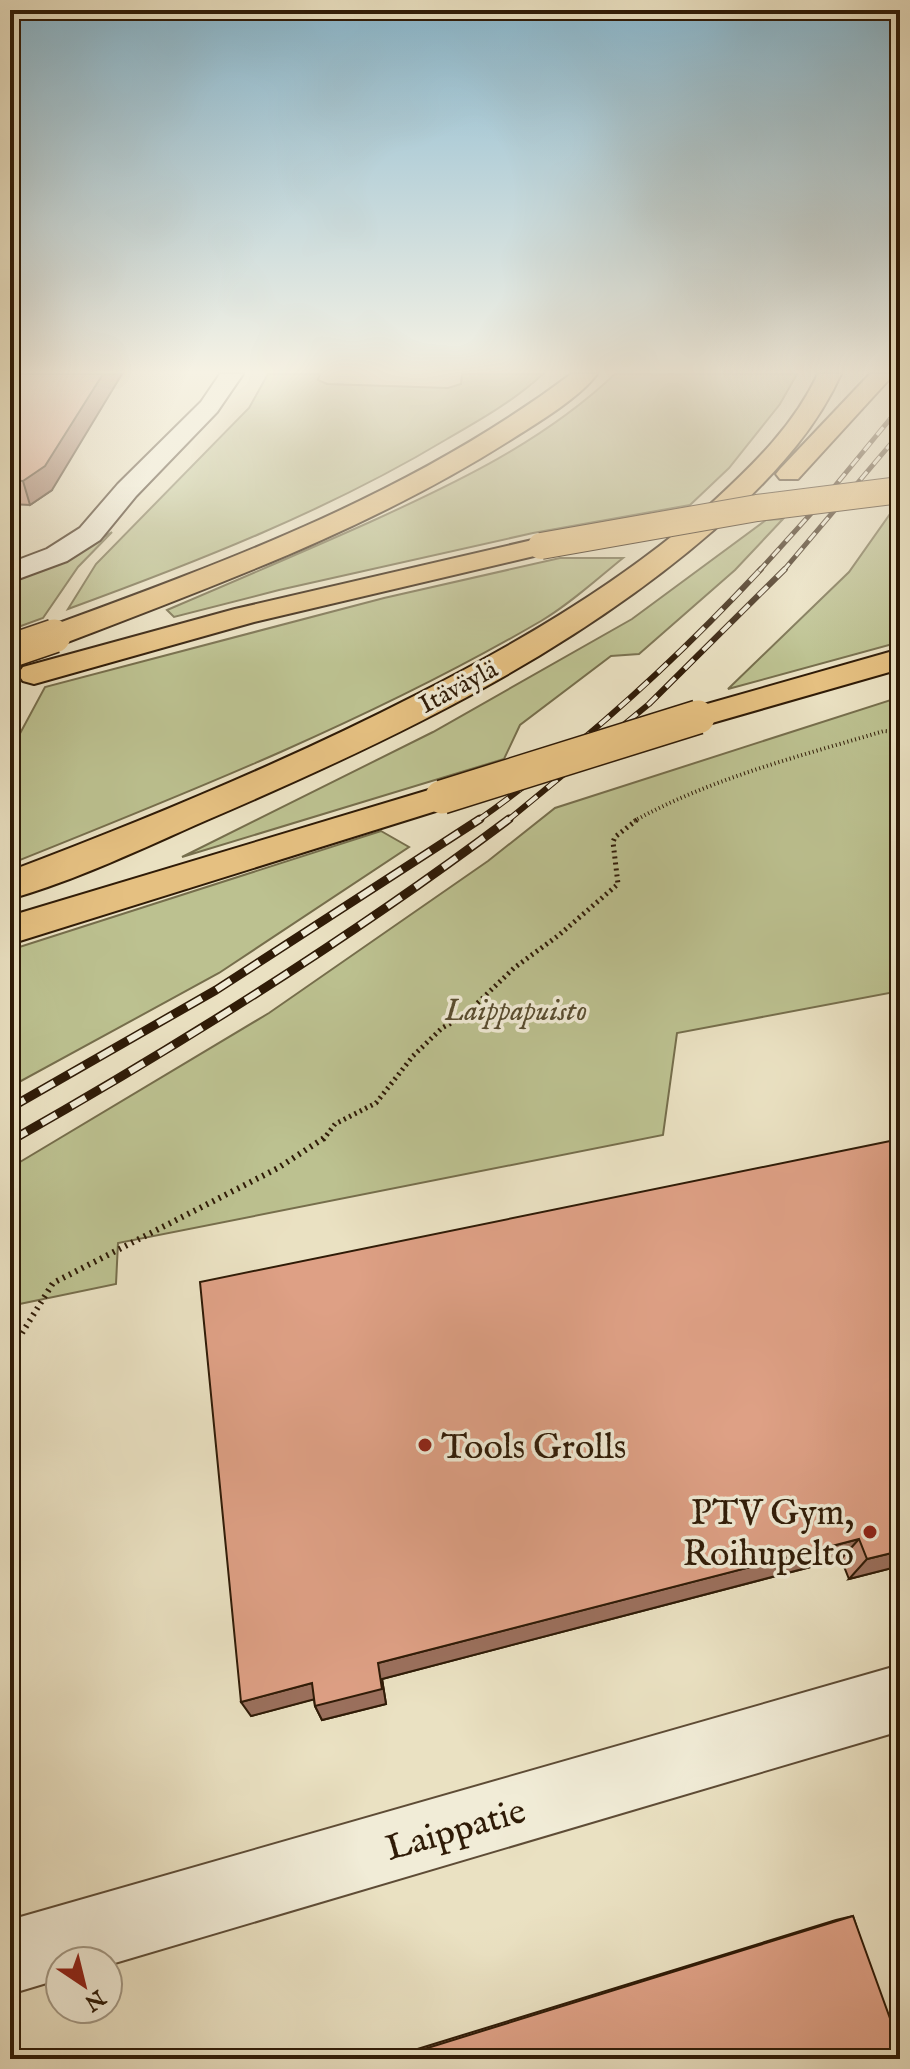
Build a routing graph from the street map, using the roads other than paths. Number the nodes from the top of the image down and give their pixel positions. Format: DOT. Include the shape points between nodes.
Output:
graph roads {
  1 [pos="147,471"];
  2 [pos="438,471"];
  3 [pos="761,471"];
  4 [pos="792,471"];
  5 [pos="127,490"];
  6 [pos="900,490"];
  7 [pos="10,553"];
  8 [pos="667,555"];
  9 [pos="10,573"];
  10 [pos="10,651"];
  11 [pos="900,659"];
  12 [pos="22,677"];
  13 [pos="10,886"];
  14 [pos="10,930"];
  15 [pos="900,1698"];
  16 [pos="10,1957"];
  1 -- 5 [label="street"];
  2 -- 10 [label="highway, bridge" via="270,552"];
  3 -- 8 [label="highway, Itäväylä"];
  4 -- 8 [label="highway"];
  5 -- 7 [label="street" via="48,539"];
  5 -- 9 [label="street" via="90,534 57,555"];
  6 -- 12 [label="highway, bridge" via="757,508 541,546 261,612"];
  8 -- 13 [label="highway, Itäväylä" via="578,617 477,677 344,745"];
  11 -- 14 [label="highway, bridge"];
  15 -- 16 [label="street, Laippatie"];
}
